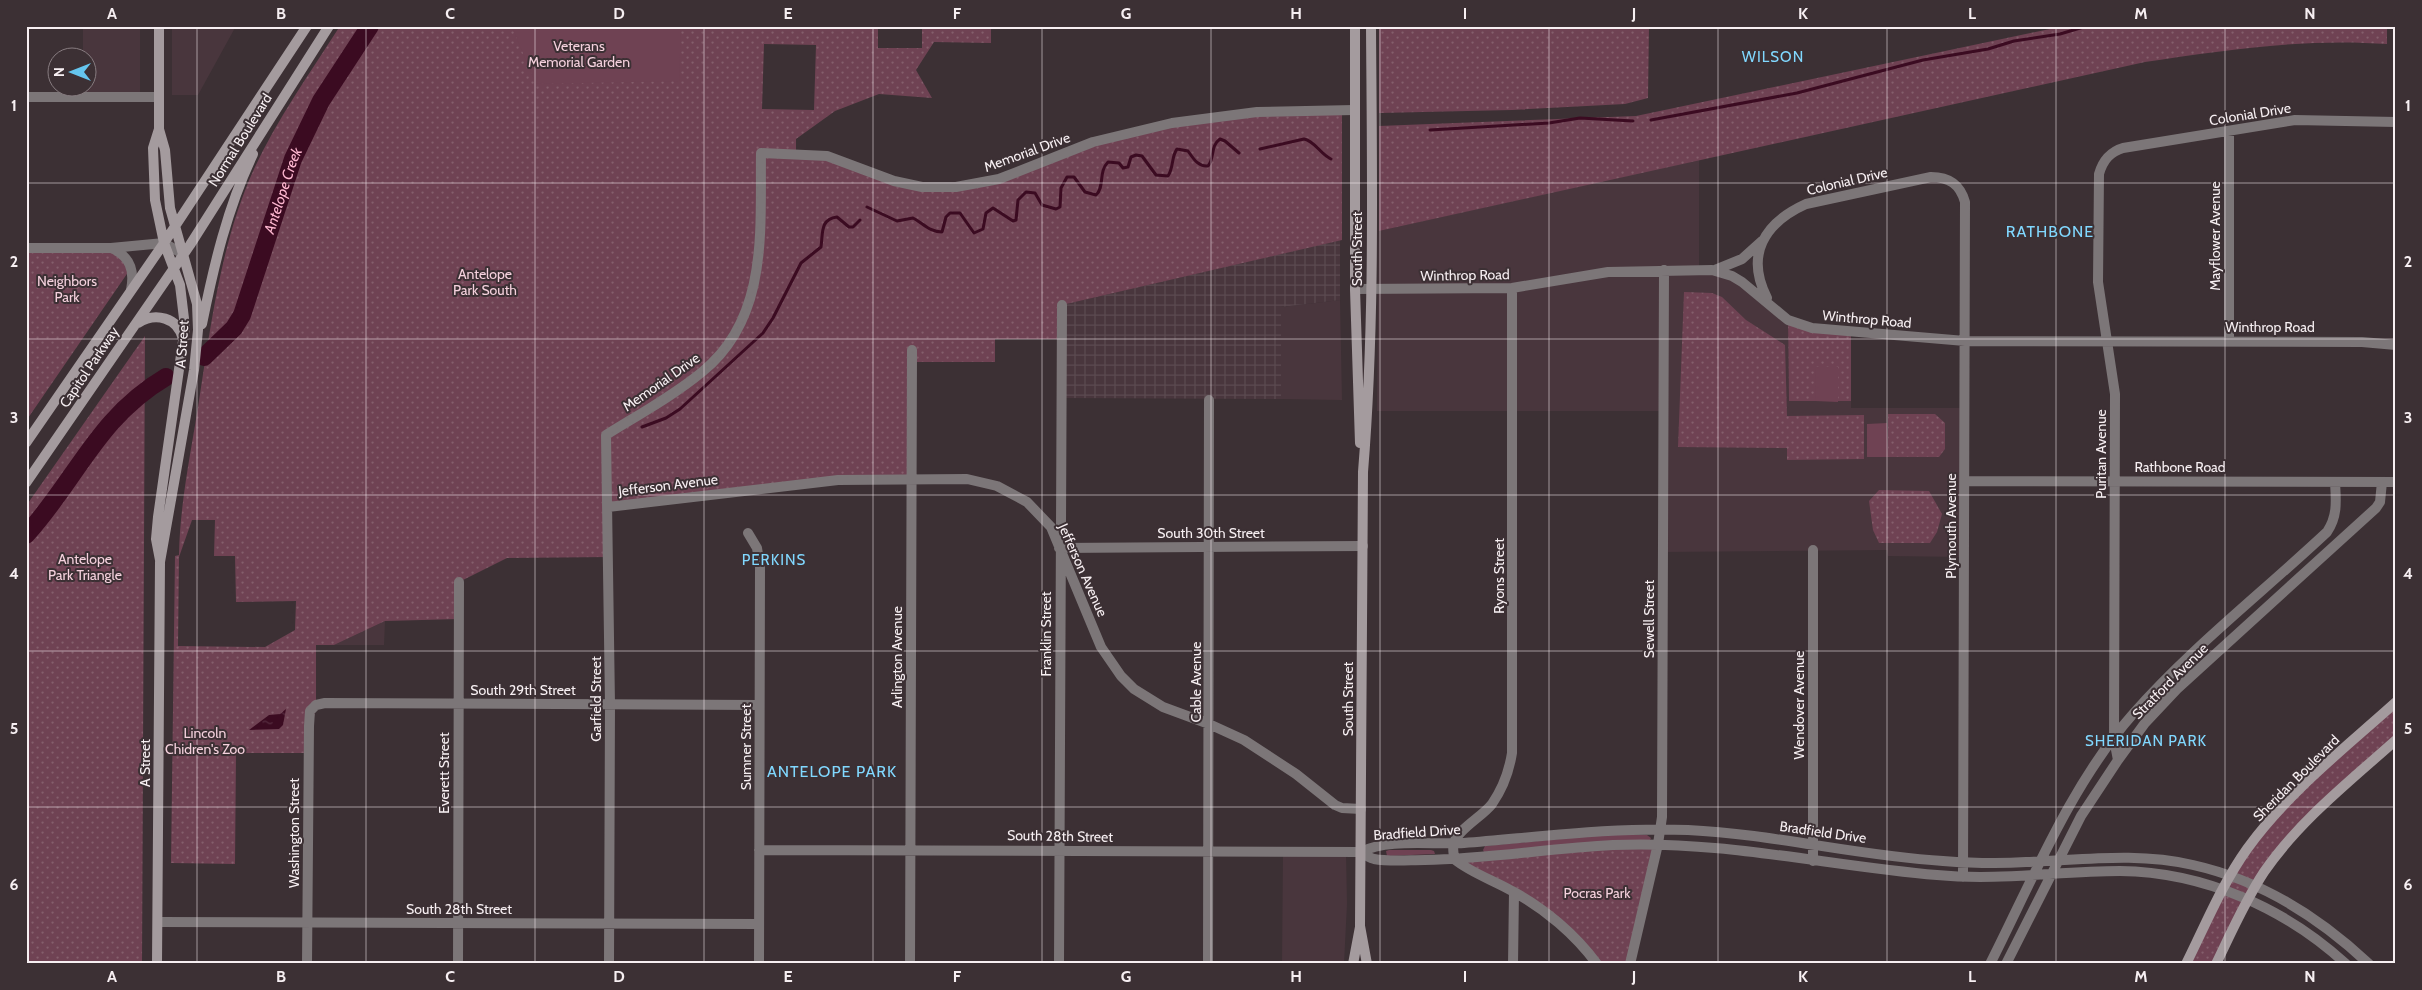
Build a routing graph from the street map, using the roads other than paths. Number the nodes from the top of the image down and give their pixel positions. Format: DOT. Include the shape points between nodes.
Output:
graph roads {
  1 [pos="159,26"];
  2 [pos="307,26"];
  3 [pos="329,26"];
  4 [pos="1355,26"];
  5 [pos="1371,26"];
  6 [pos="26,97"];
  7 [pos="159,97"];
  8 [pos="275,110"];
  9 [pos="1354,110"];
  10 [pos="2396,122"];
  11 [pos="159,129"];
  12 [pos="2229,131"];
  13 [pos="2111,153"];
  14 [pos="1952,181"];
  15 [pos="174,227"];
  16 [pos="1762,241"];
  17 [pos="164,243"];
  18 [pos="26,248"];
  19 [pos="111,248"];
  20 [pos="183,254"];
  21 [pos="174,267"];
  22 [pos="1664,270"];
  23 [pos="1712,270"];
  24 [pos="1512,288"];
  25 [pos="1355,289"];
  26 [pos="1371,289"];
  27 [pos="131,290"];
  28 [pos="1062,305"];
  29 [pos="1771,306"];
  30 [pos="132,329"];
  31 [pos="2228,340"];
  32 [pos="1965,341"];
  33 [pos="2106,341"];
  34 [pos="184,344"];
  35 [pos="2396,345"];
  36 [pos="198,347"];
  37 [pos="912,350"];
  38 [pos="1209,400"];
  39 [pos="606,435"];
  40 [pos="26,443"];
  41 [pos="1363,472"];
  42 [pos="911,479"];
  43 [pos="1965,481"];
  44 [pos="2116,481"];
  45 [pos="2335,482"];
  46 [pos="2382,482"];
  47 [pos="2396,482"];
  48 [pos="26,483"];
  49 [pos="608,507"];
  50 [pos="748,533"];
  51 [pos="1362,546"];
  52 [pos="1209,547"];
  53 [pos="1060,548"];
  54 [pos="1813,550"];
  55 [pos="160,562"];
  56 [pos="459,582"];
  57 [pos="2396,702"];
  58 [pos="458,704"];
  59 [pos="610,704"];
  60 [pos="316,705"];
  61 [pos="759,705"];
  62 [pos="1209,724"];
  63 [pos="2114,739"];
  64 [pos="2396,740"];
  65 [pos="2118,760"];
  66 [pos="1361,809"];
  67 [pos="1661,830"];
  68 [pos="1453,843"];
  69 [pos="1658,844"];
  70 [pos="1813,845"];
  71 [pos="911,849"];
  72 [pos="759,850"];
  73 [pos="1059,850"];
  74 [pos="1209,851"];
  75 [pos="1361,852"];
  76 [pos="1454,859"];
  77 [pos="2059,860"];
  78 [pos="1813,861"];
  79 [pos="1963,862"];
  80 [pos="2042,862"];
  81 [pos="2050,876"];
  82 [pos="2231,876"];
  83 [pos="1963,877"];
  84 [pos="2034,877"];
  85 [pos="2255,886"];
  86 [pos="2224,890"];
  87 [pos="1514,892"];
  88 [pos="2248,900"];
  89 [pos="158,922"];
  90 [pos="308,922"];
  91 [pos="458,923"];
  92 [pos="609,923"];
  93 [pos="759,924"];
  94 [pos="1360,926"];
  95 [pos="158,964"];
  96 [pos="308,964"];
  97 [pos="458,964"];
  98 [pos="608,964"];
  99 [pos="759,964"];
  100 [pos="910,964"];
  101 [pos="1059,964"];
  102 [pos="1208,964"];
  103 [pos="1354,964"];
  104 [pos="1367,964"];
  105 [pos="1513,964"];
  106 [pos="1597,964"];
  107 [pos="1630,964"];
  108 [pos="1990,964"];
  109 [pos="2006,964"];
  110 [pos="2186,964"];
  111 [pos="2216,964"];
  112 [pos="2346,964"];
  113 [pos="2368,964"];
  1 -- 7 [label="main road, A Street"];
  2 -- 15 [label="main road, Normal Boulevard"];
  3 -- 8 [label="main road, Normal Boulevard"];
  4 -- 9 [label="main road, South Street"];
  5 -- 26 [label="main road, South Street"];
  6 -- 7 [label="street"];
  7 -- 11 [label="main road, A Street"];
  8 -- 20 [label="main road, Normal Boulevard"];
  8 -- 36 [label="main road" via="228,216"];
  9 -- 25 [label="main road, South Street"];
  9 -- 39 [label="street, Memorial Drive" via="1257,112 1172,123 1093,142 1000,179 956,187 922,187 894,181 827,156 761,153 760,256 751,300 737,331 703,372"];
  10 -- 12 [label="street, Colonial Drive" via="2295,120"];
  11 -- 15 [label="main road, A Street" via="165,150"];
  11 -- 17 [label="main road, A Street" via="153,148 153,185"];
  12 -- 13 [label="street, Colonial Drive" via="2123,148"];
  12 -- 31 [label="street, Mayflower Avenue"];
  13 -- 33 [label="street, Puritan Avenue" via="2099,174 2098,282"];
  14 -- 16 [label="street, Colonial Drive" via="1931,177 1806,204 1775,223"];
  14 -- 32 [label="street, Plymouth Avenue" via="1962,192 1965,202"];
  15 -- 17 [label="main road, Capitol Parkway"];
  15 -- 20 [label="main road, A Street"];
  16 -- 23 [label="street, Colonial Drive" via="1742,259"];
  16 -- 29 [label="street, Colonial Drive" via="1757,270 1760,286"];
  17 -- 19 [label="street"];
  17 -- 20 [label="street"];
  17 -- 21 [label="main road, A Street"];
  17 -- 27 [label="main road, Capitol Parkway"];
  18 -- 19 [label="street"];
  19 -- 27 [label="street" via="124,255 130,265 133,276"];
  20 -- 21 [label="main road, Normal Boulevard"];
  20 -- 36 [label="main road, A Street" via="198,304"];
  21 -- 30 [label="main road, Capitol Parkway"];
  21 -- 34 [label="main road, A Street" via="184,306"];
  22 -- 23 [label="street, Winthrop Road"];
  22 -- 24 [label="street, Winthrop Road" via="1597,273"];
  22 -- 67 [label="street, Sewell Street"];
  23 -- 29 [label="street, Winthrop Road" via="1742,282"];
  24 -- 26 [label="street, Winthrop Road"];
  24 -- 68 [label="street, Ryons Street" via="1512,753 1499,793"];
  25 -- 26 [label="street, Winthrop Road"];
  25 -- 41 [label="main road, South Street" via="1358,416"];
  26 -- 41 [label="main road, South Street"];
  27 -- 40 [label="main road, Capitol Parkway"];
  28 -- 53 [label="street, Franklin Street"];
  29 -- 32 [label="street, Winthrop Road" via="1788,320 1812,328"];
  30 -- 34 [label="main road" via="147,318 162,318 179,329"];
  30 -- 48 [label="main road, Capitol Parkway"];
  31 -- 33 [label="street, Winthrop Road"];
  31 -- 35 [label="street, Winthrop Road"];
  32 -- 33 [label="street, Winthrop Road"];
  32 -- 43 [label="street, Plymouth Avenue"];
  33 -- 44 [label="street, Puritan Avenue" via="2115,394"];
  34 -- 55 [label="main road, A Street" via="158,517 156,539"];
  36 -- 55 [label="main road, A Street"];
  37 -- 42 [label="street, Arlington Avenue"];
  38 -- 52 [label="street, Cable Avenue"];
  39 -- 49 [label="street, Garfield Street"];
  41 -- 51 [label="main road, South Street"];
  42 -- 49 [label="street, Jefferson Avenue" via="838,480"];
  42 -- 53 [label="street, Jefferson Avenue" via="975,480 1012,492 1041,515 1056,535"];
  42 -- 71 [label="street, Arlington Avenue"];
  43 -- 44 [label="street, Rathbone Road"];
  43 -- 79 [label="street, Plymouth Avenue"];
  44 -- 45 [label="street, Rathbone Road"];
  44 -- 63 [label="street, Puritan Avenue"];
  45 -- 46 [label="street, Rathbone Road"];
  45 -- 63 [label="street, Stratford Avenue" via="2336,512 2327,532 2174,672 2132,714"];
  46 -- 47 [label="street, Rathbone Road"];
  46 -- 65 [label="street, Stratford Avenue" via="2380,502 2376,508 2177,689 2145,723"];
  49 -- 59 [label="street, Garfield Street"];
  50 -- 61 [label="street, Sumner Street" via="757,548 760,567"];
  51 -- 52 [label="street, South 30th Street"];
  51 -- 66 [label="main road, South Street"];
  52 -- 53 [label="street, South 30th Street"];
  52 -- 62 [label="street, Cable Avenue"];
  53 -- 62 [label="street, Jefferson Avenue" via="1101,646 1121,676 1149,700"];
  53 -- 73 [label="street, Franklin Street"];
  54 -- 70 [label="street, Wendover Avenue"];
  55 -- 89 [label="main road, A Street"];
  56 -- 58 [label="street, Everett Street"];
  57 -- 82 [label="main road, Sheridan Boulevard" via="2290,798 2246,850"];
  58 -- 59 [label="street, South 29th Street"];
  58 -- 60 [label="street, South 29th Street"];
  58 -- 91 [label="street, Everett Street"];
  59 -- 61 [label="street, South 29th Street"];
  59 -- 92 [label="street, Garfield Street"];
  60 -- 90 [label="street, Washington Street" via="310,710 308,726"];
  61 -- 72 [label="street, Sumner Street"];
  62 -- 66 [label="street, Jefferson Avenue" via="1271,756 1335,805"];
  62 -- 74 [label="street, Cable Avenue"];
  63 -- 65 [label="street, Puritan Avenue"];
  63 -- 80 [label="street, Stratford Avenue" via="2072,804"];
  64 -- 85 [label="main road" via="2302,825"];
  65 -- 77 [label="street, Stratford Avenue" via="2081,816"];
  66 -- 75 [label="main road, South Street"];
  67 -- 68 [label="street, Bradfield Drive" via="1592,831"];
  67 -- 69 [label="street, Sewell Street"];
  67 -- 70 [label="street, Bradfield Drive" via="1740,834"];
  68 -- 75 [label="street, Bradfield Drive" via="1373,846"];
  68 -- 76 [label="street"];
  69 -- 76 [label="street, Bradfield Drive"];
  69 -- 78 [label="street, Bradfield Drive" via="1723,848"];
  69 -- 107 [label="street, Sewell Street"];
  70 -- 78 [label="street, Wendover Avenue"];
  70 -- 79 [label="street, Bradfield Drive"];
  71 -- 72 [label="street, South 28th Street"];
  71 -- 73 [label="street, South 28th Street"];
  71 -- 100 [label="street, Arlington Avenue"];
  72 -- 93 [label="street, Sumner Street"];
  73 -- 74 [label="street, South 28th Street"];
  73 -- 101 [label="street, Franklin Street"];
  74 -- 75 [label="street, South 28th Street"];
  74 -- 102 [label="street, Cable Avenue"];
  75 -- 76 [label="street, Bradfield Drive" via="1373,859"];
  75 -- 94 [label="main road, South Street"];
  76 -- 87 [label="street"];
  77 -- 80 [label="street, Bradfield Drive"];
  77 -- 81 [label="street, Stratford Avenue"];
  77 -- 82 [label="street, Bradfield Drive" via="2153,859 2191,864"];
  78 -- 83 [label="street, Bradfield Drive"];
  79 -- 80 [label="street, Bradfield Drive"];
  79 -- 83 [label="street, Plymouth Avenue"];
  80 -- 84 [label="street, Stratford Avenue"];
  81 -- 84 [label="street, Bradfield Drive"];
  81 -- 86 [label="street, Bradfield Drive" via="2134,872 2170,876"];
  81 -- 109 [label="street, Stratford Avenue"];
  82 -- 85 [label="street, Bradfield Drive"];
  82 -- 86 [label="main road, Sheridan Boulevard"];
  83 -- 84 [label="street, Bradfield Drive"];
  84 -- 108 [label="street, Stratford Avenue"];
  85 -- 88 [label="main road"];
  85 -- 113 [label="street, Bradfield Drive" via="2328,928"];
  86 -- 88 [label="street, Bradfield Drive"];
  86 -- 110 [label="main road, Sheridan Boulevard"];
  87 -- 105 [label="street"];
  87 -- 106 [label="street" via="1557,922"];
  88 -- 111 [label="main road"];
  88 -- 112 [label="street, Bradfield Drive" via="2309,933"];
  89 -- 90 [label="street, South 28th Street"];
  89 -- 95 [label="main road, A Street"];
  90 -- 91 [label="street, South 28th Street"];
  90 -- 96 [label="street, Washington Street"];
  91 -- 92 [label="street, South 28th Street"];
  91 -- 97 [label="street, Everett Street"];
  92 -- 93 [label="street, South 28th Street"];
  92 -- 98 [label="street, Garfield Street"];
  93 -- 99 [label="street, Sumner Street"];
  94 -- 103 [label="main road, South Street"];
  94 -- 104 [label="main road, South Street"];
}
